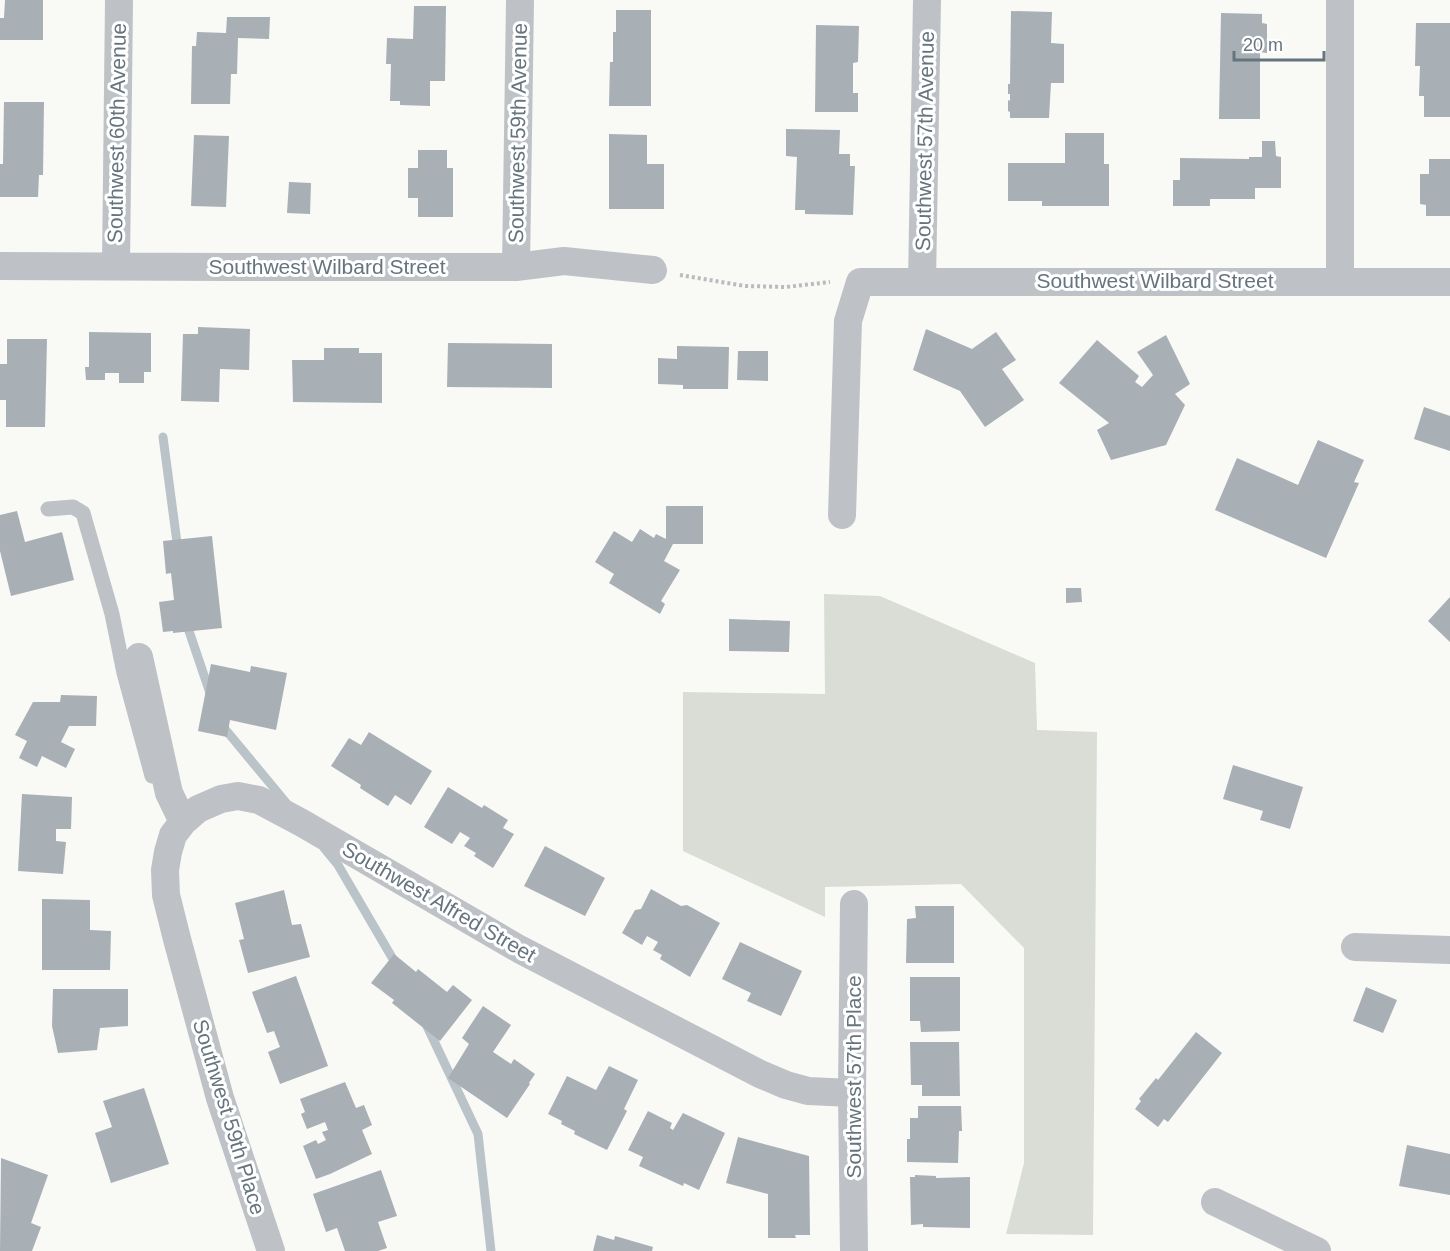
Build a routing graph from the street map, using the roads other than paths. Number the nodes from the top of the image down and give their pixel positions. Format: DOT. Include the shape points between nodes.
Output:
graph roads {
  1 [pos="119,0"];
  2 [pos="520,0"];
  3 [pos="927,0"];
  4 [pos="1340,0"];
  5 [pos="0,266"];
  6 [pos="116,266"];
  7 [pos="516,267"];
  8 [pos="653,270"];
  9 [pos="1340,281"];
  10 [pos="922,282"];
  11 [pos="1450,282"];
  12 [pos="48,509"];
  13 [pos="842,515"];
  14 [pos="139,657"];
  15 [pos="178,829"];
  16 [pos="854,904"];
  17 [pos="1355,947"];
  18 [pos="1450,950"];
  19 [pos="852,1093"];
  20 [pos="1215,1202"];
  21 [pos="271,1251"];
  22 [pos="854,1251"];
  23 [pos="1317,1251"];
  1 -- 6 [label="street, Southwest 60th Avenue"];
  2 -- 7 [label="street, Southwest 59th Avenue"];
  3 -- 10 [label="street, Southwest 57th Avenue"];
  4 -- 9 [label="street"];
  5 -- 6 [label="street, Southwest Wilbard Street"];
  6 -- 7 [label="street, Southwest Wilbard Street"];
  7 -- 8 [label="street, Southwest Wilbard Street" via="564,261"];
  9 -- 10 [label="street, Southwest Wilbard Street"];
  9 -- 11 [label="street, Southwest Wilbard Street"];
  10 -- 13 [label="street, Southwest Wilbard Street" via="860,282 848,321"];
  12 -- 15 [label="lane" via="73,507 83,513 156,789"];
  14 -- 15 [label="street"];
  15 -- 19 [label="street, Southwest Alfred Street" via="198,809 221,799 238,796 259,800 519,949 760,1074 808,1091"];
  15 -- 21 [label="street, Southwest 59th Place" via="168,852 166,895 219,1098"];
  16 -- 19 [label="street, Southwest 57th Place"];
  17 -- 18 [label="street"];
  19 -- 22 [label="street, Southwest 57th Place"];
  20 -- 23 [label="street"];
}
